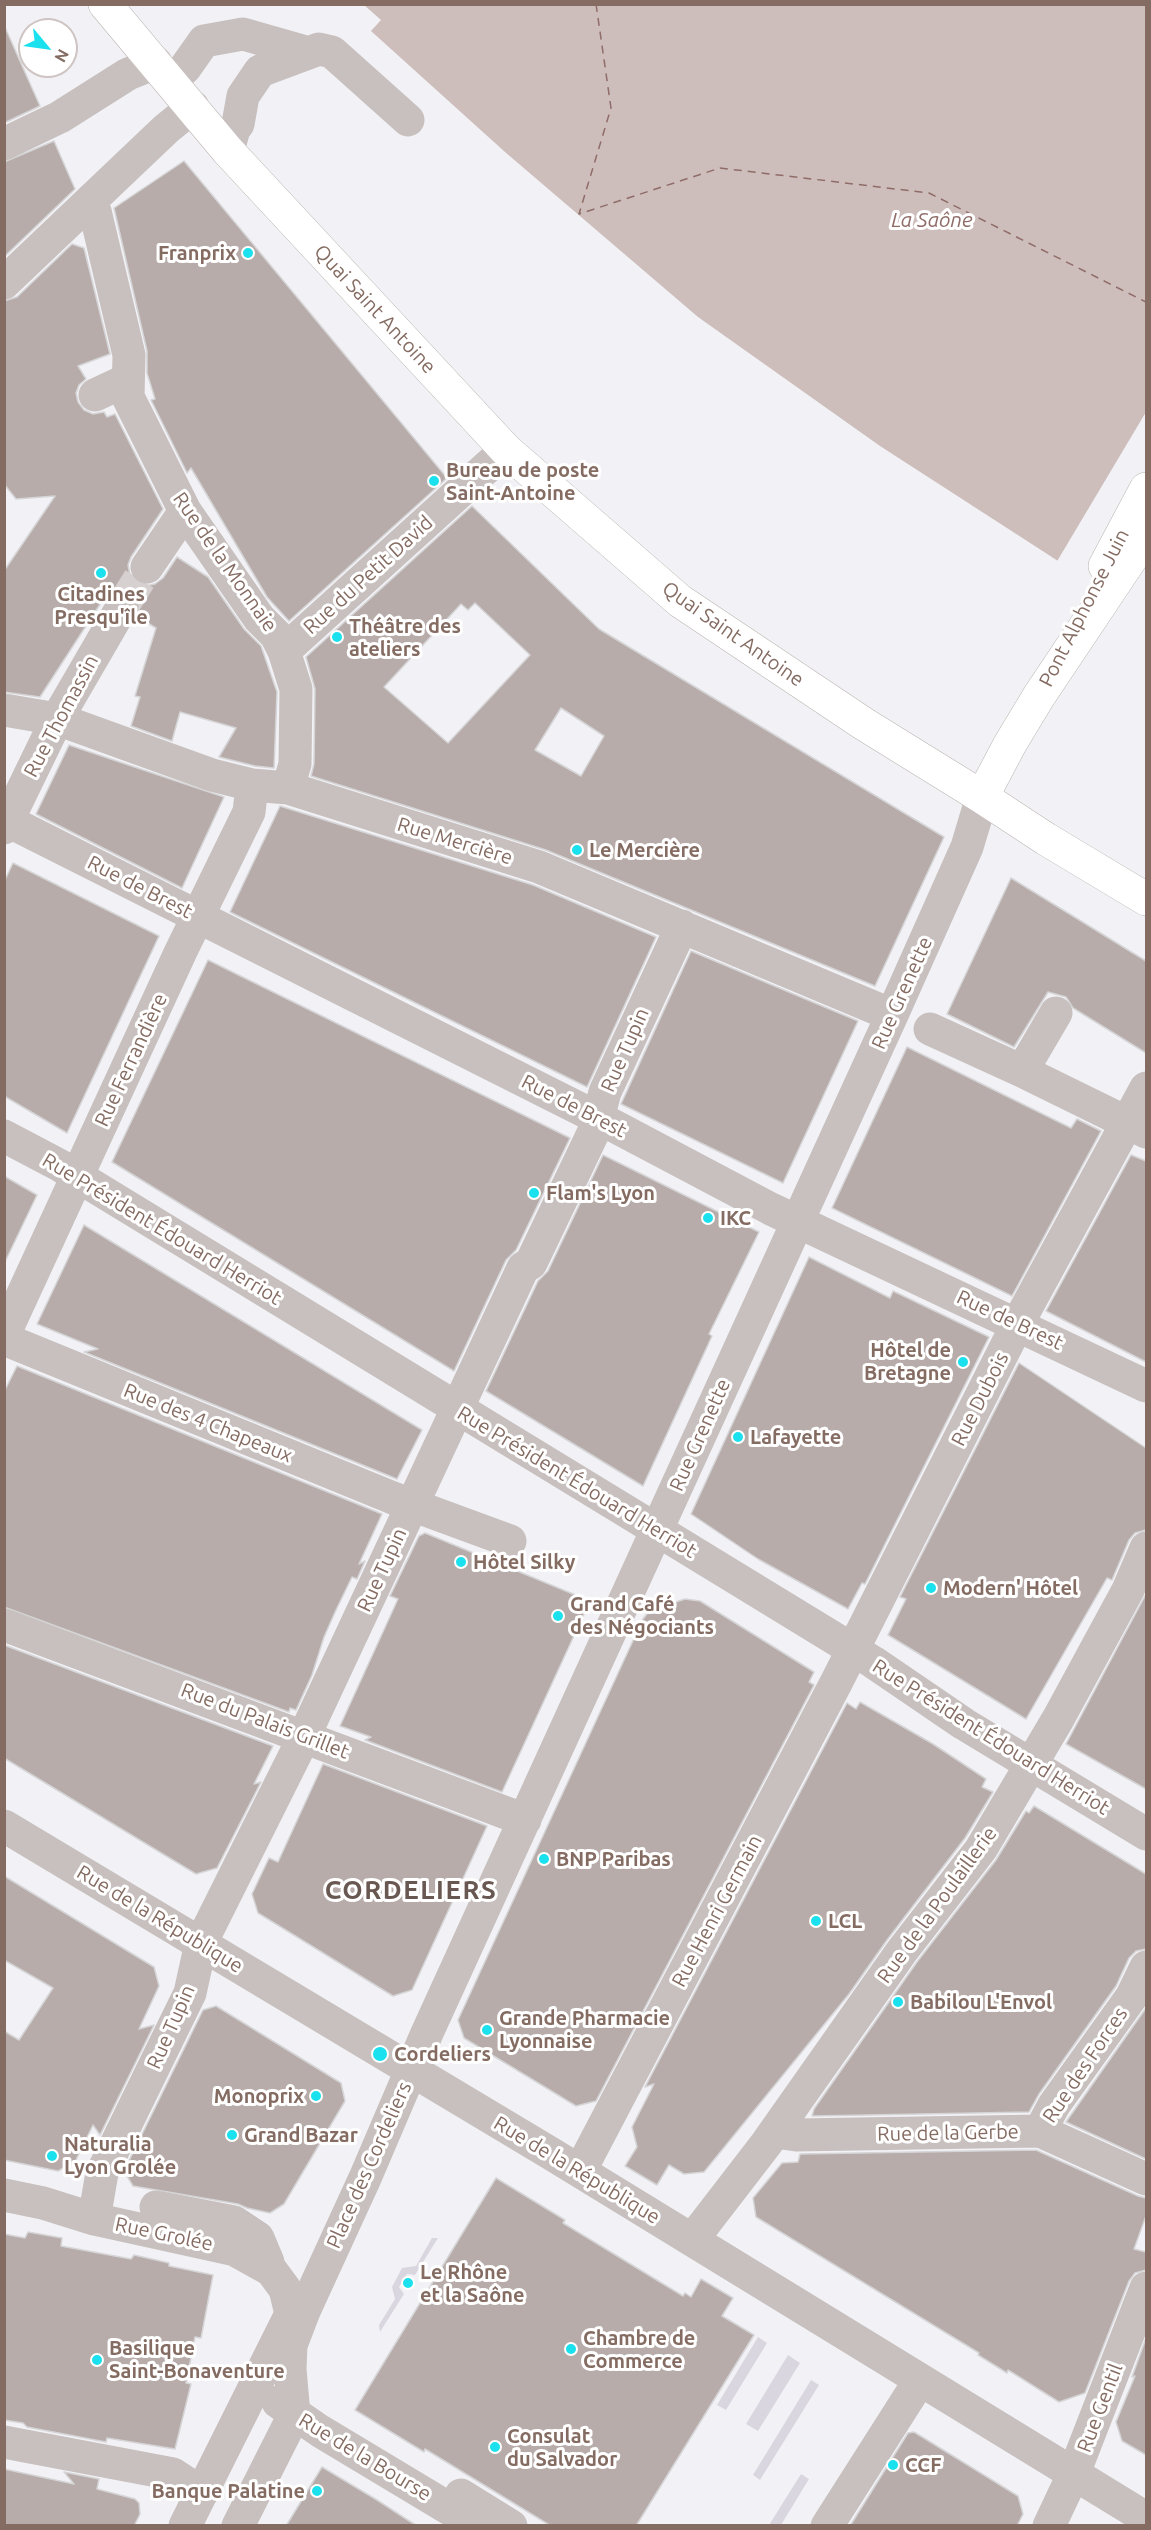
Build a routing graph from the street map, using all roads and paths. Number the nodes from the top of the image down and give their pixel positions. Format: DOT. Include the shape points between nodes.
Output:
graph roads {
  1 [pos="105,4"];
  2 [pos="306,52"];
  3 [pos="163,72"];
  4 [pos="193,107"];
  5 [pos="408,120"];
  6 [pos="4,144"];
  7 [pos="228,152"];
  8 [pos="88,205"];
  9 [pos="4,283"];
  10 [pos="506,450"];
  11 [pos="1146,489"];
  12 [pos="185,511"];
  13 [pos="1146,536"];
  14 [pos="147,567"];
  15 [pos="122,607"];
  16 [pos="284,651"];
  17 [pos="1039,696"];
  18 [pos="4,710"];
  19 [pos="57,719"];
  20 [pos="252,785"];
  21 [pos="288,788"];
  22 [pos="982,797"];
  23 [pos="6,823"];
  24 [pos="1146,899"];
  25 [pos="198,916"];
  26 [pos="682,926"];
  27 [pos="878,1009"];
  28 [pos="1056,1013"];
  29 [pos="930,1029"];
  30 [pos="1026,1064"];
  31 [pos="1146,1088"];
  32 [pos="597,1117"];
  33 [pos="1137,1128"];
  34 [pos="4,1136"];
  35 [pos="77,1176"];
  36 [pos="797,1222"];
  37 [pos="1018,1323"];
  38 [pos="4,1337"];
  39 [pos="1146,1386"];
  40 [pos="458,1409"];
  41 [pos="412,1505"];
  42 [pos="657,1530"];
  43 [pos="510,1541"];
  44 [pos="1146,1548"];
  45 [pos="4,1625"];
  46 [pos="853,1650"];
  47 [pos="304,1736"];
  48 [pos="1033,1765"];
  49 [pos="525,1820"];
  50 [pos="4,1826"];
  51 [pos="1146,1834"];
  52 [pos="201,1943"];
  53 [pos="1146,1967"];
  54 [pos="411,2070"];
  55 [pos="121,2106"];
  56 [pos="775,2132"];
  57 [pos="1040,2132"];
  58 [pos="580,2171"];
  59 [pos="1146,2179"];
  60 [pos="4,2195"];
  61 [pos="43,2203"];
  62 [pos="156,2207"];
  63 [pos="94,2219"];
  64 [pos="692,2240"];
  65 [pos="326,2260"];
  66 [pos="271,2270"];
  67 [pos="1146,2288"];
  68 [pos="291,2330"];
  69 [pos="920,2380"];
  70 [pos="254,2384"];
  71 [pos="294,2415"];
  72 [pos="4,2442"];
  73 [pos="1074,2473"];
  74 [pos="399,2477"];
  75 [pos="202,2493"];
  76 [pos="1146,2517"];
  77 [pos="241,2525"];
  78 [pos="187,2526"];
  79 [pos="478,2526"];
  80 [pos="511,2526"];
  81 [pos="826,2526"];
  82 [pos="1049,2526"];
  1 -- 3 [label="main road, Quai Saint Antoine"];
  2 -- 3 [label="street" via="243,34 204,41 185,68"];
  2 -- 5 [label="street" via="332,52"];
  2 -- 7 [label="street" via="260,71 243,96"];
  3 -- 4 [label="main road, Quai Saint Antoine"];
  3 -- 6 [label="street" via="128,74 60,117"];
  4 -- 7 [label="main road, Quai Saint Antoine"];
  4 -- 8 [label="street"];
  7 -- 10 [label="main road, Quai Saint Antoine"];
  8 -- 9 [label="street"];
  8 -- 12 [label="street, Rue de la Monnaie" via="95,211 129,355 114,396"];
  10 -- 16 [label="street, Rue du Petit David"];
  10 -- 22 [label="main road, Quai Saint Antoine" via="680,601 864,724"];
  11 -- 17 [label="main road, Pont Alphonse Juin"];
  12 -- 14 [label="street"];
  12 -- 16 [label="street, Rue de la Monnaie"];
  13 -- 17 [label="main road, Pont Alphonse Juin"];
  15 -- 19 [label="street, Rue Thomassin"];
  16 -- 21 [label="street, Rue de la Monnaie" via="296,689 296,764"];
  17 -- 22 [label="main road, Pont Alphonse Juin"];
  18 -- 19 [label="street, Rue Mercière"];
  19 -- 20 [label="street, Rue Mercière" via="212,775"];
  19 -- 23 [label="street, Rue Thomassin"];
  20 -- 21 [label="street, Rue Mercière"];
  20 -- 25 [label="street, Rue Ferrandière" via="249,812"];
  21 -- 26 [label="street, Rue Mercière" via="539,867"];
  22 -- 24 [label="main road, Quai Saint Antoine"];
  22 -- 27 [label="street, Rue Grenette" via="967,847"];
  23 -- 25 [label="street, Rue de Brest"];
  25 -- 32 [label="street, Rue de Brest"];
  25 -- 35 [label="street, Rue Ferrandière"];
  26 -- 27 [label="street, Rue Mercière"];
  26 -- 32 [label="street, Rue Tupin"];
  27 -- 36 [label="street, Rue Grenette"];
  28 -- 30 [label="street"];
  29 -- 30 [label="street"];
  30 -- 33 [label="street"];
  31 -- 33 [label="street, Rue Dubois"];
  32 -- 36 [label="street, Rue de Brest"];
  32 -- 40 [label="street, Rue Tupin" via="531,1263 513,1263"];
  33 -- 37 [label="street, Rue Dubois"];
  34 -- 35 [label="street, Rue Président Édouard Herriot"];
  35 -- 38 [label="street, Rue Ferrandière"];
  35 -- 40 [label="street, Rue Président Édouard Herriot"];
  36 -- 37 [label="street, Rue de Brest"];
  36 -- 42 [label="street, Rue Grenette"];
  37 -- 39 [label="street, Rue de Brest"];
  37 -- 46 [label="street, Rue Dubois"];
  38 -- 41 [label="street, Rue des 4 Chapeaux"];
  40 -- 41 [label="street, Rue Tupin"];
  40 -- 42 [label="street, Rue Président Édouard Herriot"];
  41 -- 43 [label="street, Rue des 4 Chapeaux"];
  41 -- 47 [label="street, Rue Tupin"];
  42 -- 46 [label="street, Rue Président Édouard Herriot"];
  42 -- 49 [label="street, Rue Grenette"];
  44 -- 48 [label="street, Rue de la Poulaillerie" via="1128,1590"];
  45 -- 47 [label="street, Rue du Palais Grillet"];
  46 -- 48 [label="street, Rue Président Édouard Herriot"];
  46 -- 58 [label="street, Rue Henri Germain"];
  47 -- 49 [label="street, Rue du Palais Grillet"];
  47 -- 52 [label="street, Rue Tupin"];
  48 -- 51 [label="street, Rue Président Édouard Herriot"];
  48 -- 56 [label="street, Rue de la Poulaillerie" via="970,1865 902,1951"];
  49 -- 54 [label="street, Rue Grenette"];
  50 -- 52 [label="street, Rue de la République"];
  52 -- 54 [label="street, Rue de la République"];
  52 -- 63 [label="street, Rue Tupin" via="190,1993 102,2173"];
  53 -- 57 [label="street, Rue des Forces" via="1132,1996 1054,2105"];
  54 -- 58 [label="street, Rue de la République"];
  54 -- 65 [label="street, Place des Cordeliers"];
  55 -- 61 [label="street" via="81,2184"];
  56 -- 57 [label="street, Rue de la Gerbe"];
  56 -- 64 [label="street, Rue de la Poulaillerie"];
  57 -- 59 [label="street, Rue de la Gerbe"];
  58 -- 64 [label="street, Rue de la République"];
  60 -- 61 [label="street, Rue Grolée"];
  61 -- 63 [label="street, Rue Grolée"];
  62 -- 66 [label="street" via="234,2222 258,2238"];
  63 -- 66 [label="street, Rue Grolée" via="235,2250"];
  64 -- 69 [label="street, Rue de la République"];
  65 -- 66 [label="street" via="307,2273 293,2276"];
  65 -- 68 [label="street, Place des Cordeliers"];
  66 -- 68 [label="street, Rue Grolée" via="285,2289"];
  67 -- 73 [label="street, Rue Gentil"];
  68 -- 70 [label="street, Place des Cordeliers"];
  68 -- 71 [label="street, Place des Cordeliers"];
  69 -- 73 [label="street, Rue de la République"];
  69 -- 81 [label="street"];
  70 -- 71 [label="street, Rue de la Bourse"];
  70 -- 75 [label="street, Place des Cordeliers"];
  71 -- 74 [label="street, Rue de la Bourse"];
  71 -- 77 [label="street"];
  72 -- 75 [label="street" via="173,2474"];
  73 -- 76 [label="street, Rue de la République"];
  73 -- 82 [label="street, Rue Gentil"];
  74 -- 79 [label="street, Rue de la Bourse"];
  74 -- 80 [label="street" via="431,2477"];
  75 -- 78 [label="street, Place des Cordeliers"];
  77 -- 78 [label="street" via="213,2516"];
}
